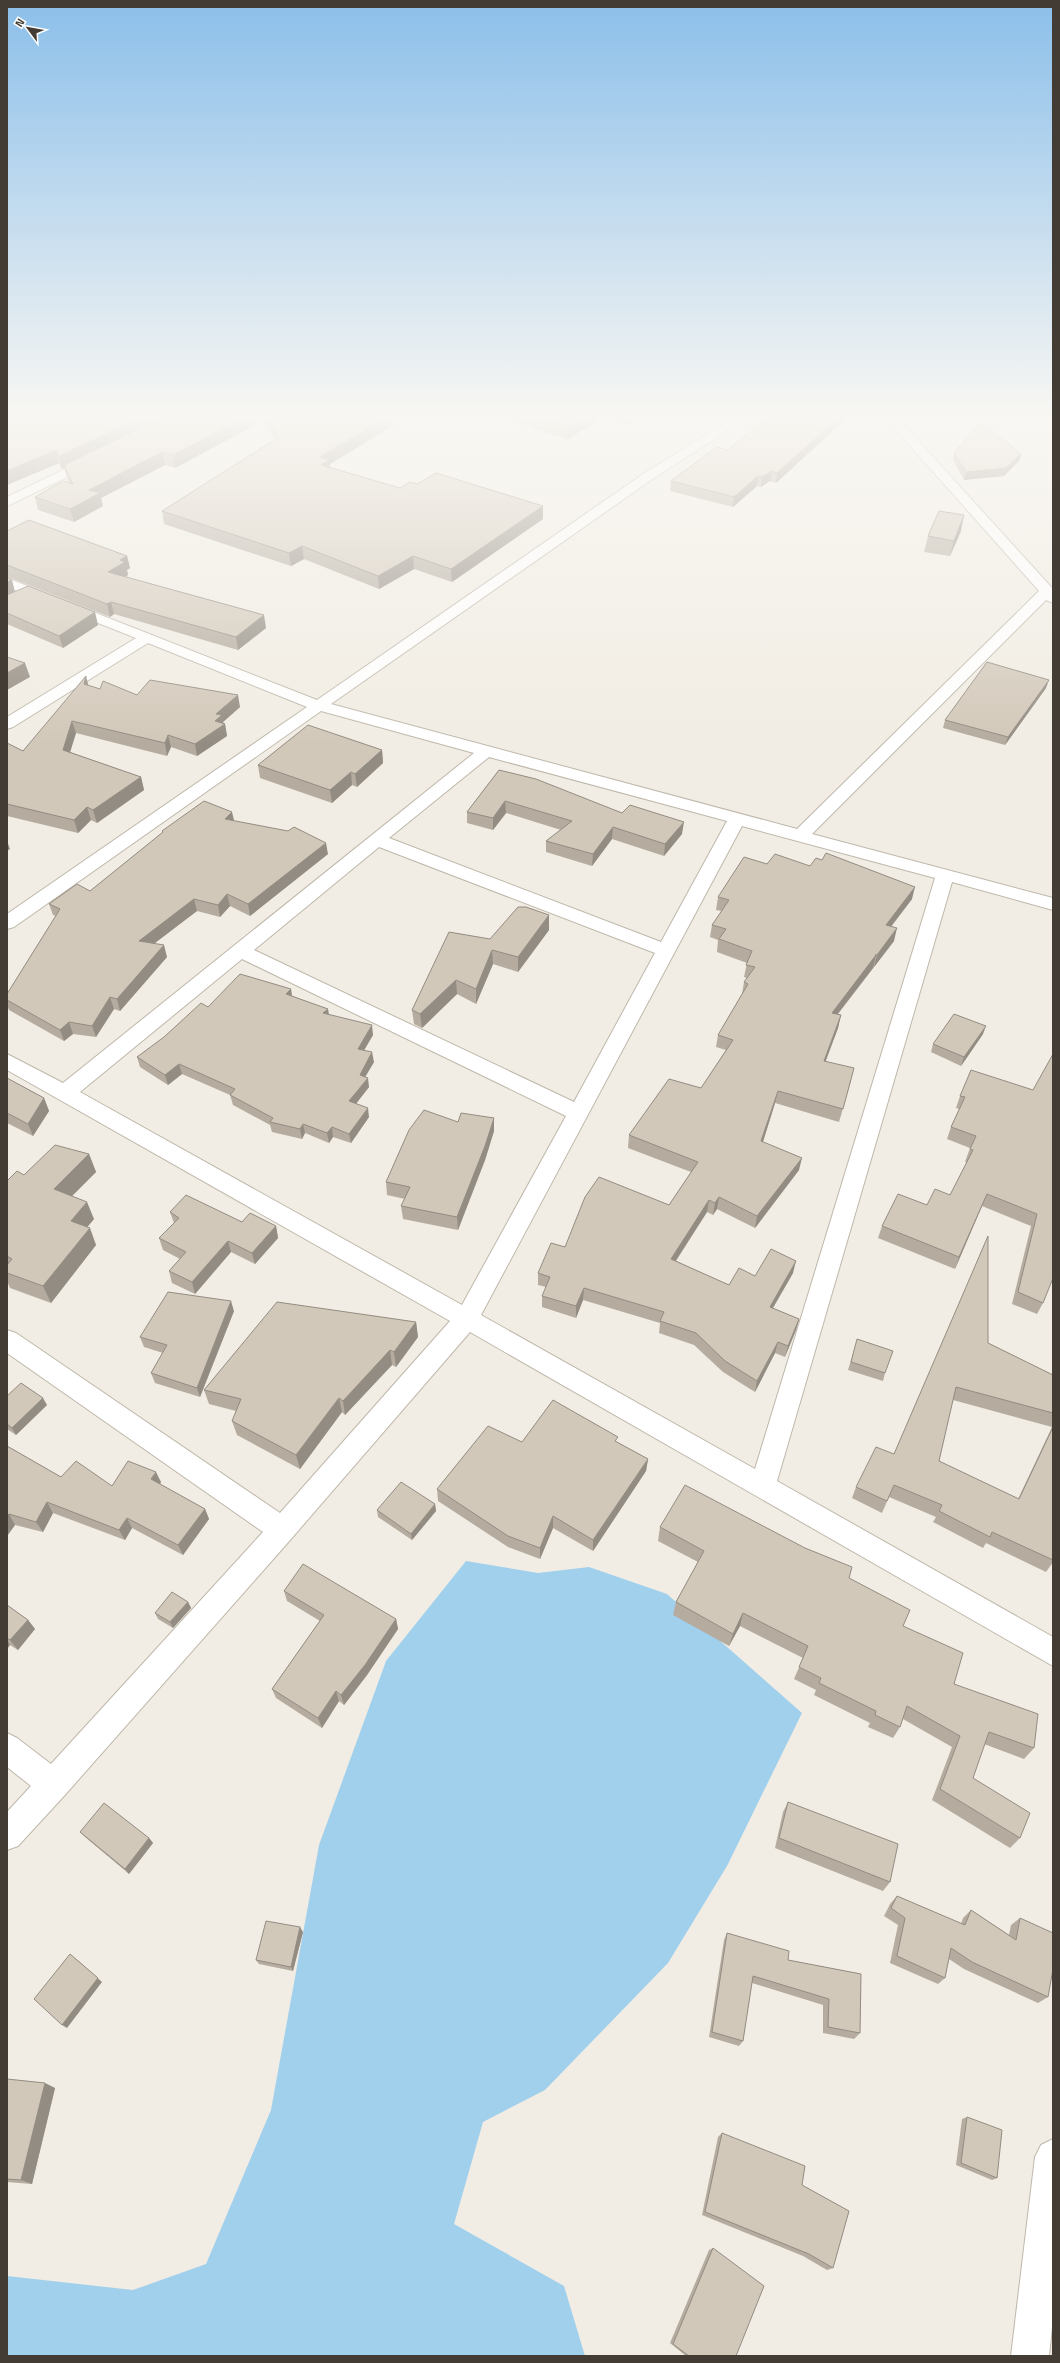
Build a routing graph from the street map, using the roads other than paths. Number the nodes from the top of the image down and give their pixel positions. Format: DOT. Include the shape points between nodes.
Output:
graph roads {
  1 [pos="579,524"];
  2 [pos="987,524"];
  3 [pos="7,582"];
  4 [pos="30,592"];
  5 [pos="1050,595"];
  6 [pos="13,601"];
  7 [pos="147,638"];
  8 [pos="319,706"];
  9 [pos="7,724"];
  10 [pos="486,751"];
  11 [pos="737,819"];
  12 [pos="800,836"];
  13 [pos="378,840"];
  14 [pos="945,875"];
  15 [pos="1053,904"];
  16 [pos="7,923"];
  17 [pos="241,951"];
  18 [pos="667,951"];
  19 [pos="7,1061"];
  20 [pos="65,1094"];
  21 [pos="579,1113"];
  22 [pos="467,1319"];
  23 [pos="7,1340"];
  24 [pos="762,1487"];
  25 [pos="282,1530"];
  26 [pos="1053,1652"];
  27 [pos="7,1748"];
  28 [pos="52,1785"];
  29 [pos="7,1835"];
  30 [pos="1053,2157"];
  31 [pos="1030,2356"];
  1 -- 8 [label="street"];
  2 -- 5 [label="street"];
  3 -- 4 [label="street"];
  4 -- 6 [label="street"];
  4 -- 7 [label="street"];
  5 -- 12 [label="street"];
  7 -- 8 [label="street"];
  7 -- 9 [label="street"];
  8 -- 10 [label="street"];
  8 -- 16 [label="street"];
  10 -- 11 [label="street"];
  10 -- 13 [label="street"];
  11 -- 12 [label="street"];
  11 -- 18 [label="street"];
  12 -- 14 [label="street"];
  13 -- 17 [label="street"];
  13 -- 18 [label="street"];
  14 -- 15 [label="street"];
  14 -- 24 [label="street"];
  17 -- 20 [label="street"];
  17 -- 21 [label="street"];
  18 -- 21 [label="street"];
  19 -- 20 [label="street"];
  20 -- 22 [label="street"];
  21 -- 22 [label="street"];
  22 -- 24 [label="street"];
  22 -- 25 [label="street"];
  23 -- 25 [label="street"];
  24 -- 26 [label="street"];
  25 -- 28 [label="street"];
  27 -- 28 [label="street"];
  28 -- 29 [label="street"];
  30 -- 31 [label="street"];
}
